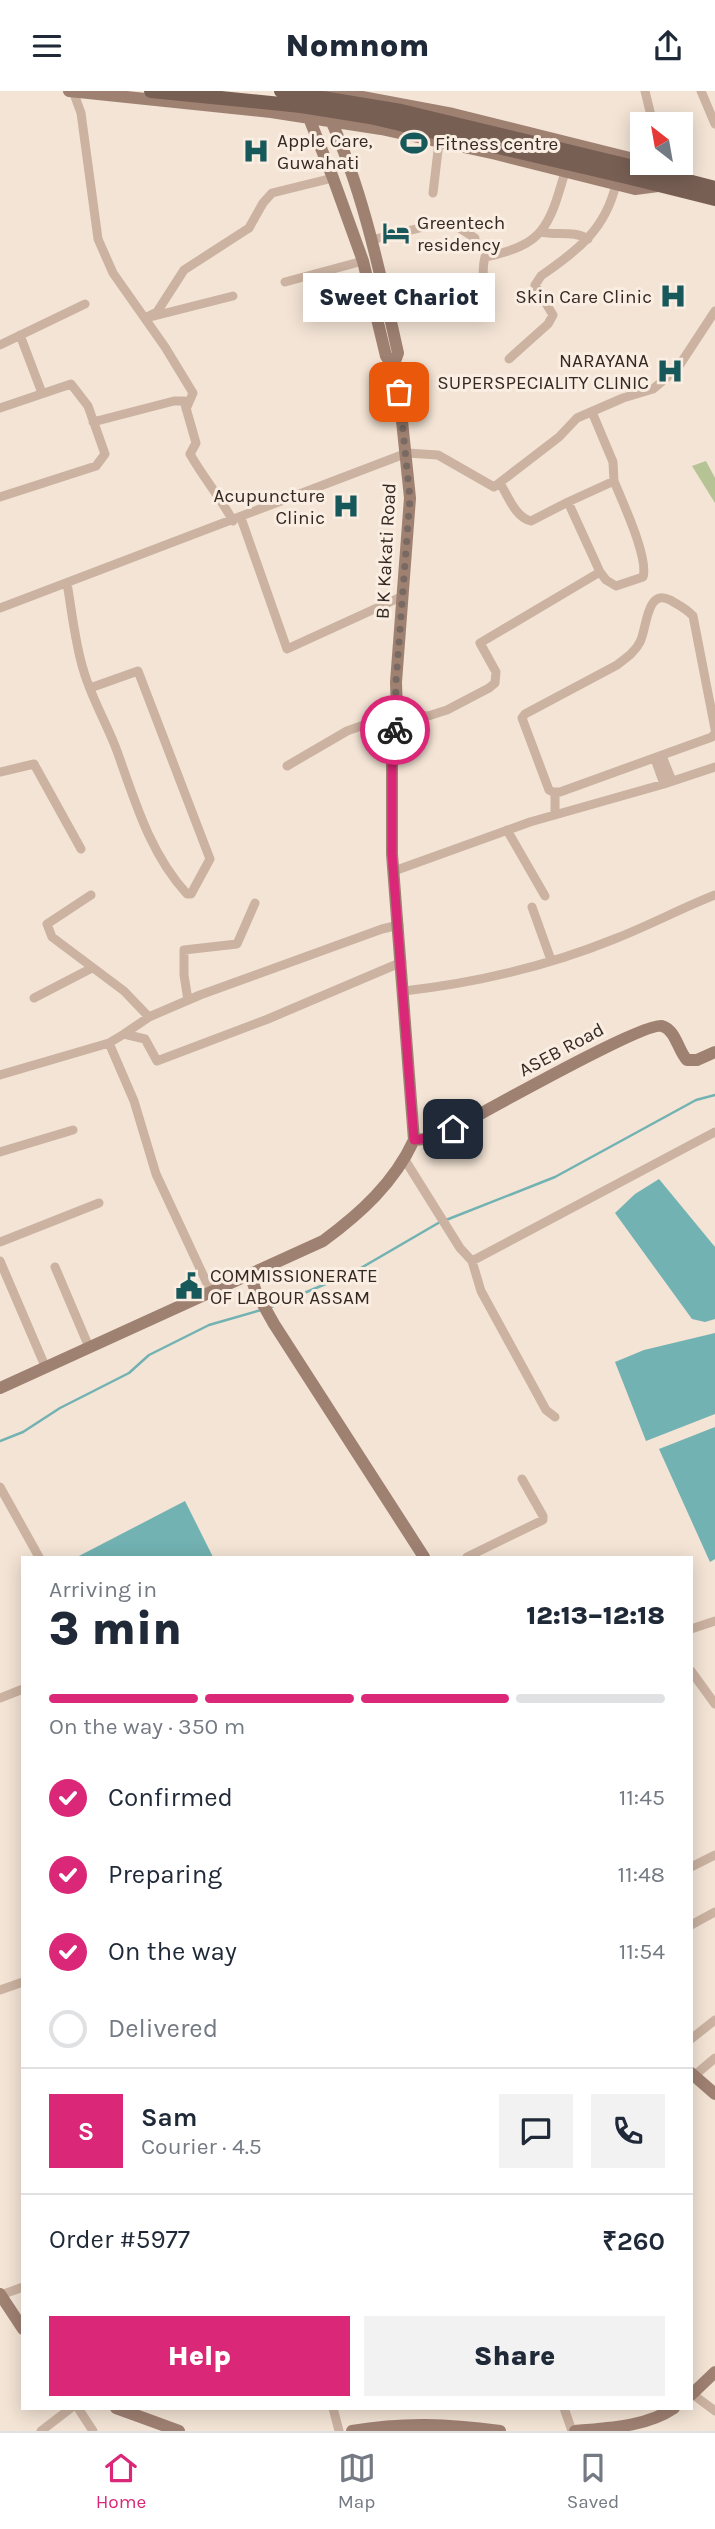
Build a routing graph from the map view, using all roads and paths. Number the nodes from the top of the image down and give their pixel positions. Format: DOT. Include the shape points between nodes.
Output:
graph roads {
  1 [pos="71,91"];
  2 [pos="150,91"];
  3 [pos="281,91"];
  4 [pos="293,91"];
  5 [pos="312,91"];
  6 [pos="331,91"];
  7 [pos="645,91"];
  8 [pos="701,91"];
  9 [pos="357,92"];
  10 [pos="435,110"];
  11 [pos="650,112"];
  12 [pos="456,115"];
  13 [pos="309,118"];
  14 [pos="331,122"];
  15 [pos="715,124"];
  16 [pos="440,142"];
  17 [pos="630,165"];
  18 [pos="630,166"];
  19 [pos="630,166"];
  20 [pos="565,172"];
  21 [pos="662,175"];
  22 [pos="333,178"];
  23 [pos="616,184"];
  24 [pos="715,188"];
  25 [pos="433,193"];
  26 [pos="715,199"];
  27 [pos="540,232"];
  28 [pos="475,238"];
  29 [pos="588,239"];
  30 [pos="370,240"];
  31 [pos="363,261"];
  32 [pos="285,282"];
  33 [pos="233,296"];
  34 [pos="473,298"];
  35 [pos="85,304"];
  36 [pos="715,311"];
  37 [pos="145,319"];
  38 [pos="20,335"];
  39 [pos="0,345"];
  40 [pos="509,359"];
  41 [pos="393,367"];
  42 [pos="42,393"];
  43 [pos="0,408"];
  44 [pos="187,409"];
  45 [pos="592,412"];
  46 [pos="93,422"];
  47 [pos="407,453"];
  48 [pos="614,481"];
  49 [pos="500,483"];
  50 [pos="0,497"];
  51 [pos="568,502"];
  52 [pos="237,519"];
  53 [pos="600,572"];
  54 [pos="67,583"];
  55 [pos="403,596"];
  56 [pos="0,608"];
  57 [pos="90,688"];
  58 [pos="397,713"];
  59 [pos="715,731"];
  60 [pos="659,757"];
  61 [pos="287,766"];
  62 [pos="715,767"];
  63 [pos="0,772"];
  64 [pos="668,783"];
  65 [pos="558,792"];
  66 [pos="558,814"];
  67 [pos="507,830"];
  68 [pos="81,849"];
  69 [pos="394,871"];
  70 [pos="91,895"];
  71 [pos="715,895"];
  72 [pos="545,896"];
  73 [pos="255,904"];
  74 [pos="532,907"];
  75 [pos="399,925"];
  76 [pos="551,960"];
  77 [pos="402,962"];
  78 [pos="92,968"];
  79 [pos="404,991"];
  80 [pos="34,998"];
  81 [pos="188,1000"];
  82 [pos="149,1017"];
  83 [pos="124,1034"];
  84 [pos="109,1044"];
  85 [pos="715,1052"];
  86 [pos="0,1075"];
  87 [pos="73,1130"];
  88 [pos="715,1132"];
  89 [pos="414,1140"];
  90 [pos="0,1153"];
  91 [pos="405,1160"];
  92 [pos="99,1203"];
  93 [pos="0,1242"];
  94 [pos="0,1261"];
  95 [pos="472,1261"];
  96 [pos="55,1267"];
  97 [pos="250,1274"];
  98 [pos="211,1292"];
  99 [pos="89,1347"];
  100 [pos="45,1366"];
  101 [pos="0,1388"];
  102 [pos="555,1417"];
  103 [pos="522,1479"];
  104 [pos="0,1487"];
  105 [pos="38,1556"];
  106 [pos="423,1556"];
  107 [pos="469,1556"];
  108 [pos="715,1621"];
  109 [pos="693,1628"];
  110 [pos="693,1674"];
  111 [pos="21,1690"];
  112 [pos="0,1698"];
  113 [pos="715,1704"];
  114 [pos="715,1855"];
  115 [pos="693,1866"];
  116 [pos="715,1912"];
  117 [pos="693,1924"];
  118 [pos="21,1983"];
  119 [pos="0,1990"];
  120 [pos="715,2020"];
  121 [pos="693,2037"];
  122 [pos="715,2058"];
  123 [pos="693,2074"];
  124 [pos="715,2094"];
  125 [pos="21,2288"];
  126 [pos="1,2294"];
  127 [pos="21,2326"];
  128 [pos="715,2372"];
  129 [pos="693,2393"];
  130 [pos="693,2395"];
  131 [pos="68,2410"];
  132 [pos="79,2410"];
  133 [pos="121,2410"];
  134 [pos="333,2410"];
  135 [pos="565,2410"];
  136 [pos="671,2410"];
  137 [pos="715,2411"];
  138 [pos="445,2428"];
  139 [pos="41,2431"];
  140 [pos="93,2431"];
  141 [pos="179,2431"];
  142 [pos="339,2431"];
  143 [pos="352,2431"];
  144 [pos="499,2431"];
  145 [pos="573,2431"];
  1 -- 13 [label="main road"];
  1 -- 37 [label="street" via="83,126 98,239 113,273"];
  2 -- 18 [label="main road, bridge" via="296,105"];
  3 -- 19 [label="main road, bridge" via="401,111"];
  4 -- 13 [label="main road, B K Kakati Road"];
  5 -- 14 [label="main road"];
  6 -- 9 [label="main road"];
  7 -- 11 [label="street"];
  8 -- 15 [label="street"];
  9 -- 10 [label="main road"];
  9 -- 14 [label="street"];
  10 -- 12 [label="main road"];
  10 -- 16 [label="main road"];
  12 -- 16 [label="main road"];
  12 -- 17 [label="main road"];
  13 -- 14 [label="main road"];
  13 -- 22 [label="main road, B K Kakati Road"];
  14 -- 16 [label="main road"];
  14 -- 30 [label="main road"];
  16 -- 20 [label="main road"];
  16 -- 25 [label="street"];
  20 -- 23 [label="main road"];
  20 -- 27 [label="street" via="550,218"];
  21 -- 23 [label="main road" via="635,189"];
  21 -- 24 [label="main road"];
  21 -- 26 [label="main road"];
  22 -- 31 [label="main road, B K Kakati Road"];
  22 -- 37 [label="street" via="272,193 249,228 184,270 157,312"];
  23 -- 29 [label="street" via="611,204"];
  27 -- 29 [label="street"];
  27 -- 34 [label="street" via="516,250 485,257 481,268 484,286"];
  28 -- 30 [label="street" via="453,225 432,225"];
  29 -- 40 [label="street" via="535,285 553,314"];
  30 -- 41 [label="main road" via="398,353"];
  31 -- 32 [label="street"];
  31 -- 41 [label="main road, B K Kakati Road" via="386,356"];
  33 -- 37 [label="street"];
  35 -- 38 [label="street"];
  36 -- 45 [label="street" via="677,369 653,389"];
  37 -- 44 [label="street" via="193,393"];
  38 -- 39 [label="street"];
  38 -- 42 [label="street"];
  41 -- 47 [label="main road, B K Kakati Road"];
  42 -- 43 [label="street"];
  42 -- 46 [label="street" via="71,384 88,406"];
  44 -- 46 [label="street" via="184,401 174,401"];
  44 -- 52 [label="street" via="196,443 190,454"];
  45 -- 48 [label="street" via="613,461"];
  45 -- 49 [label="street" via="576,418"];
  46 -- 50 [label="street" via="105,454 96,466"];
  47 -- 49 [label="street" via="438,455 494,487"];
  47 -- 52 [label="street"];
  47 -- 55 [label="main road, B K Kakati Road" via="410,498"];
  48 -- 51 [label="street"];
  48 -- 53 [label="street" via="645,571 643,577 616,586"];
  49 -- 51 [label="street" via="525,520"];
  51 -- 53 [label="street"];
  52 -- 54 [label="street"];
  52 -- 55 [label="street" via="287,649"];
  53 -- 58 [label="street" via="480,643 496,672 489,688 447,711 428,716"];
  54 -- 56 [label="street"];
  54 -- 57 [label="street"];
  55 -- 58 [label="main road, B K Kakati Road"];
  57 -- 57 [label="street" via="160,859 191,894 210,859 138,671"];
  58 -- 61 [label="street" via="347,731"];
  58 -- 69 [label="main road, B K Kakati Road" via="392,766"];
  59 -- 60 [label="street" via="712,737"];
  59 -- 65 [label="street" via="693,616 666,598 659,599 652,604 641,641 630,655 522,718 549,790"];
  60 -- 64 [label="street"];
  60 -- 65 [label="street"];
  62 -- 64 [label="street"];
  63 -- 68 [label="street" via="34,764"];
  64 -- 66 [label="street"];
  65 -- 66 [label="street"];
  66 -- 67 [label="street"];
  67 -- 69 [label="street"];
  67 -- 72 [label="street"];
  69 -- 75 [label="main road, B K Kakati Road"];
  70 -- 78 [label="street" via="47,925 52,937"];
  71 -- 76 [label="street" via="617,939"];
  73 -- 81 [label="street" via="237,943 184,950"];
  74 -- 76 [label="street"];
  75 -- 77 [label="main road, B K Kakati Road"];
  75 -- 81 [label="street"];
  76 -- 79 [label="street" via="507,975"];
  77 -- 79 [label="main road, B K Kakati Road"];
  77 -- 83 [label="street" via="157,1061 145,1039"];
  78 -- 80 [label="street"];
  78 -- 82 [label="street"];
  79 -- 89 [label="main road, B K Kakati Road"];
  81 -- 82 [label="street"];
  82 -- 83 [label="street"];
  83 -- 84 [label="street"];
  84 -- 86 [label="street"];
  84 -- 98 [label="street" via="134,1101 156,1174"];
  85 -- 89 [label="main road, ASEB Road" via="687,1060 670,1031 663,1026 650,1027 436,1137"];
  87 -- 90 [label="street"];
  88 -- 95 [label="street"];
  89 -- 91 [label="main road"];
  91 -- 95 [label="street"];
  91 -- 97 [label="main road" via="357,1216 323,1241"];
  92 -- 93 [label="street"];
  94 -- 100 [label="street"];
  95 -- 102 [label="street" via="481,1291"];
  96 -- 99 [label="street"];
  97 -- 98 [label="main road"];
  97 -- 106 [label="main road" via="274,1324"];
  98 -- 99 [label="main road"];
  99 -- 100 [label="main road"];
  100 -- 101 [label="main road"];
  103 -- 107 [label="street" via="543,1520"];
  104 -- 105 [label="street"];
  108 -- 109 [label="street"];
  110 -- 113 [label="street"];
  111 -- 112 [label="street"];
  114 -- 115 [label="street"];
  116 -- 117 [label="street"];
  118 -- 119 [label="street"];
  120 -- 121 [label="street"];
  122 -- 123 [label="street"];
  123 -- 124 [label="main road"];
  125 -- 126 [label="street"];
  126 -- 127 [label="main road"];
  128 -- 129 [label="main road"];
  130 -- 137 [label="street"];
  131 -- 139 [label="street"];
  132 -- 140 [label="street"];
  133 -- 141 [label="main road"];
  134 -- 142 [label="street"];
  135 -- 145 [label="street"];
  136 -- 145 [label="main road" via="644,2422"];
  138 -- 143 [label="main road" via="389,2424"];
  138 -- 144 [label="main road"];
}
